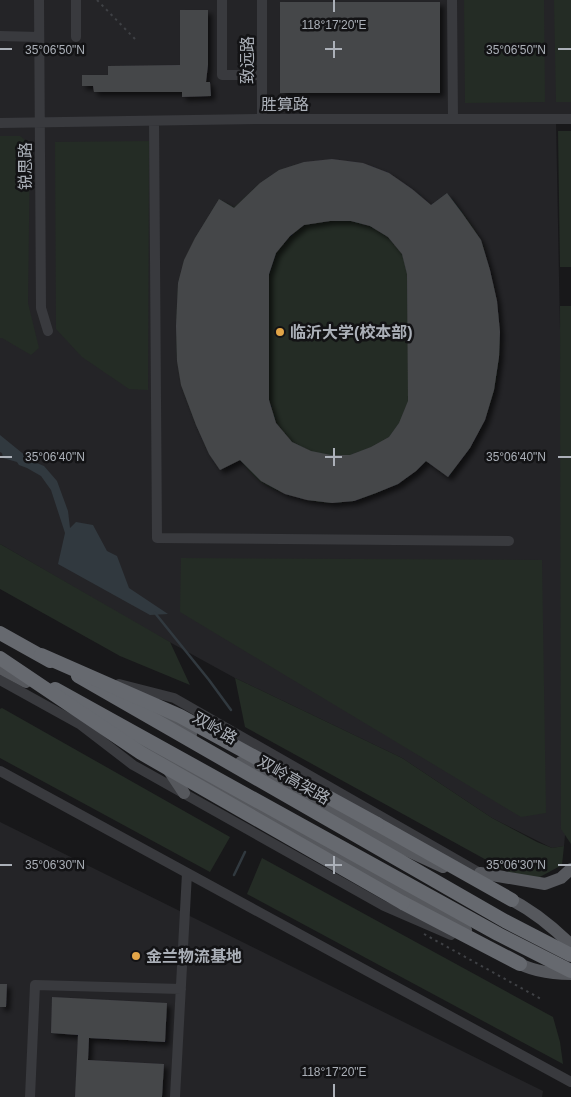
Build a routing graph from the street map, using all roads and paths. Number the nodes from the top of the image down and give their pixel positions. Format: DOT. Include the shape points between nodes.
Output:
graph roads {
  1 [pos="39,0"];
  2 [pos="76,0"];
  3 [pos="97,0"];
  4 [pos="222,0"];
  5 [pos="262,0"];
  6 [pos="452,0"];
  7 [pos="0,36"];
  8 [pos="39,37"];
  9 [pos="76,37"];
  10 [pos="135,38"];
  11 [pos="262,75"];
  12 [pos="262,119"];
  13 [pos="453,119"];
  14 [pos="571,119"];
  15 [pos="154,121"];
  16 [pos="0,123"];
  17 [pos="39,123"];
  18 [pos="48,331"];
  19 [pos="509,541"];
  20 [pos="0,625"];
  21 [pos="0,633"];
  22 [pos="41,655"];
  23 [pos="0,658"];
  24 [pos="0,668"];
  25 [pos="0,680"];
  26 [pos="112,682"];
  27 [pos="157,754"];
  28 [pos="0,771"];
  29 [pos="184,793"];
  30 [pos="571,869"];
  31 [pos="187,873"];
  32 [pos="480,873"];
  33 [pos="512,900"];
  34 [pos="571,945"];
  35 [pos="571,955"];
  36 [pos="520,964"];
  37 [pos="571,972"];
  38 [pos="181,989"];
  39 [pos="571,1082"];
  40 [pos="30,1097"];
  41 [pos="175,1097"];
  1 -- 8 [label="street, 锐思路"];
  2 -- 9 [label="street"];
  3 -- 10 [label="path"];
  4 -- 11 [label="street" via="222,75"];
  5 -- 11 [label="street, 致远路"];
  6 -- 13 [label="street"];
  7 -- 8 [label="street"];
  8 -- 17 [label="street, 锐思路"];
  11 -- 12 [label="street, 致远路"];
  12 -- 13 [label="street, 胜算路"];
  12 -- 15 [label="street, 胜算路"];
  13 -- 14 [label="street, 胜算路"];
  15 -- 17 [label="street, 胜算路"];
  15 -- 19 [label="street" via="157,538"];
  16 -- 17 [label="street, 胜算路"];
  17 -- 18 [label="street, 锐思路" via="41,308"];
  20 -- 26 [label="main road, 双岭路"];
  21 -- 22 [label="highway, 双岭高架路"];
  22 -- 33 [label="highway, bridge" via="180,716"];
  22 -- 35 [label="highway, 双岭高架路, bridge" via="496,916"];
  23 -- 36 [label="highway, bridge" via="141,754"];
  23 -- 37 [label="highway, bridge"];
  24 -- 27 [label="main road"];
  25 -- 29 [label="street" via="81,725 133,765"];
  26 -- 32 [label="street" via="174,698"];
  26 -- 33 [label="main road, 双岭路" via="196,738 368,832"];
  27 -- 29 [label="main road"];
  27 -- 36 [label="main road" via="412,895"];
  28 -- 31 [label="street"];
  29 -- 36 [label="street" via="384,906"];
  30 -- 32 [label="main road" via="561,878 545,884"];
  31 -- 38 [label="street"];
  31 -- 39 [label="street"];
  32 -- 33 [label="street"];
  33 -- 34 [label="main road, 双岭路" via="545,921"];
  36 -- 37 [label="main road" via="552,974"];
  38 -- 40 [label="street" via="35,985"];
  38 -- 41 [label="street"];
}
